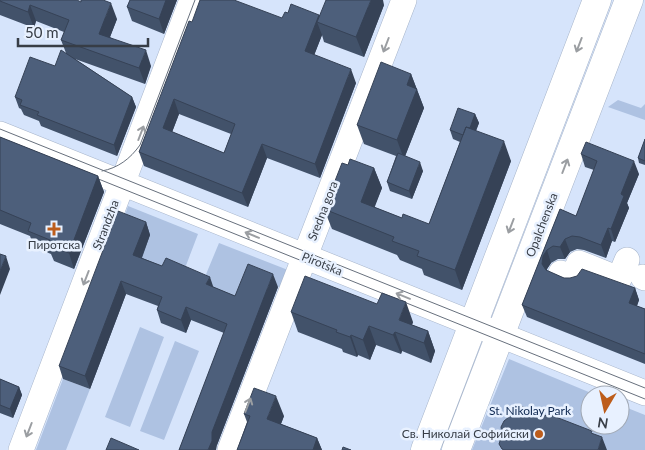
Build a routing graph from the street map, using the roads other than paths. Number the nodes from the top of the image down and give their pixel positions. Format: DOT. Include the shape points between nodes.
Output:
graph roads {
  1 [pos="192,0"];
  2 [pos="404,0"];
  3 [pos="597,0"];
  4 [pos="630,0"];
  5 [pos="645,6"];
  6 [pos="0,134"];
  7 [pos="122,183"];
  8 [pos="305,257"];
  9 [pos="546,267"];
  10 [pos="638,271"];
  11 [pos="473,324"];
  12 [pos="500,335"];
  13 [pos="645,393"];
  14 [pos="21,450"];
  15 [pos="230,450"];
  16 [pos="425,450"];
  17 [pos="456,450"];
  7 -- 1 [label="street, Strandzha, one-way"];
  2 -- 8 [label="street, Sredna gora, one-way"];
  3 -- 11 [label="main road, one-way"];
  4 -- 5 [label="main road"];
  9 -- 4 [label="main road, Opalchenska, one-way"];
  6 -- 7 [label="street, Pirotska"];
  8 -- 7 [label="street, Pirotska, one-way"];
  7 -- 14 [label="street, Strandzha, one-way"];
  11 -- 8 [label="street, Pirotska, one-way"];
  15 -- 8 [label="street, Sredna gora, one-way"];
  9 -- 10 [label="street" via="574,278 579,263 619,280"];
  9 -- 12 [label="main road, Opalchenska"];
  11 -- 12 [label="street, Pirotska"];
  11 -- 16 [label="main road"];
  12 -- 13 [label="street, Pirotska"];
  12 -- 17 [label="main road, Opalchenska"];
}
